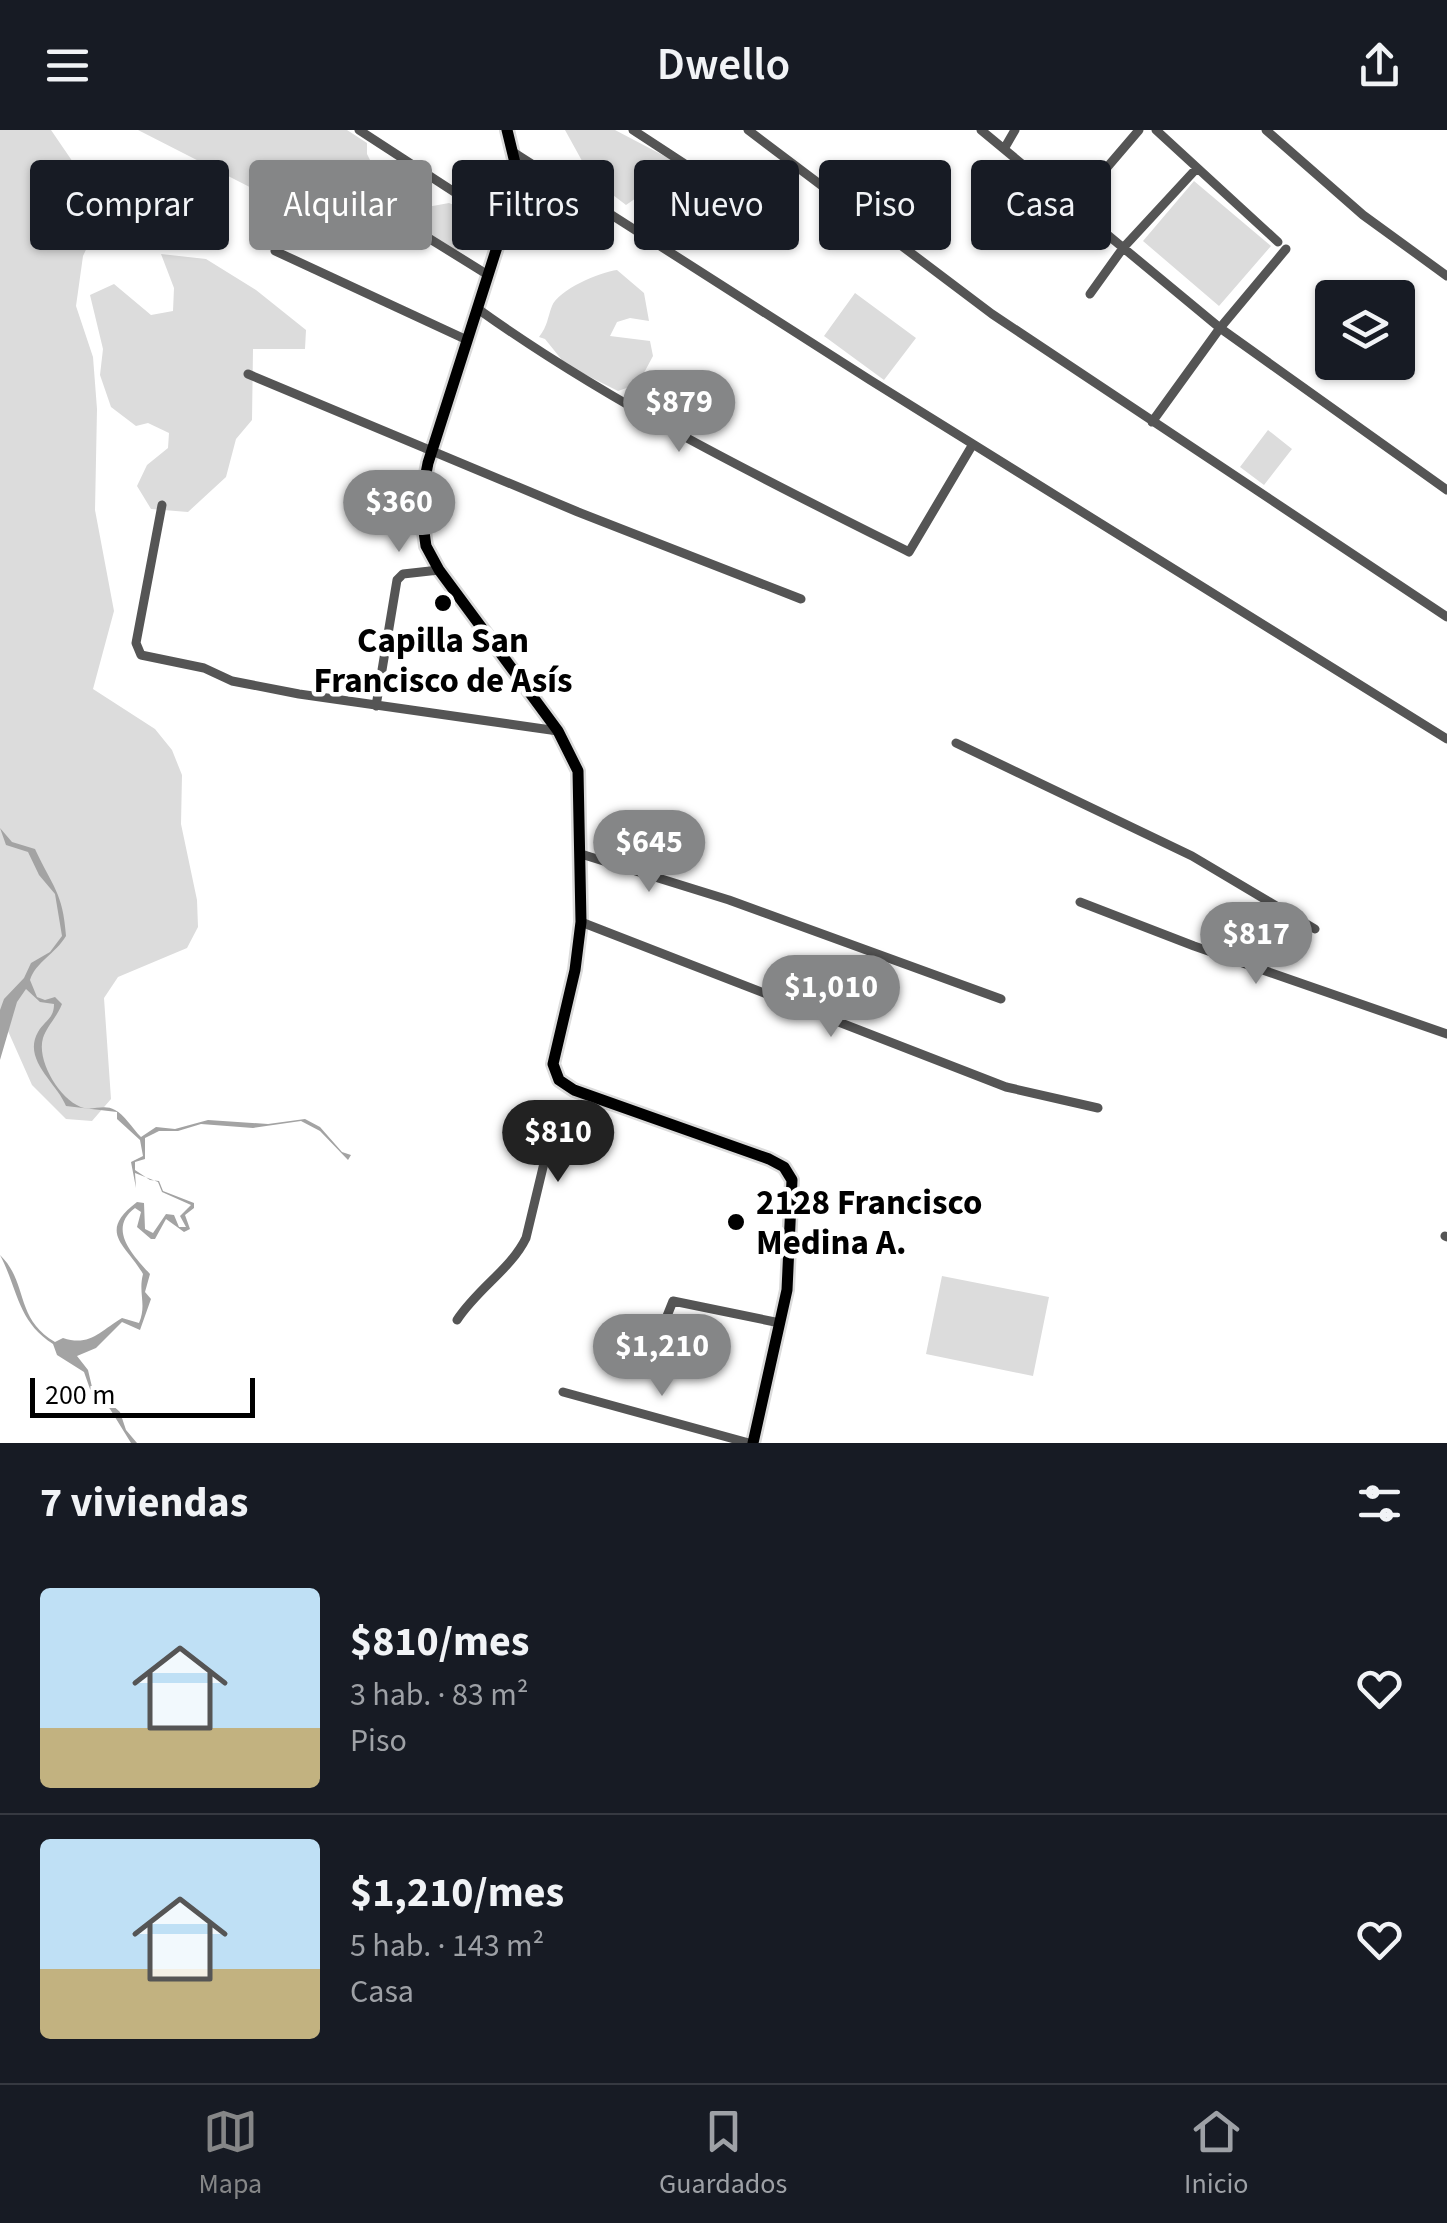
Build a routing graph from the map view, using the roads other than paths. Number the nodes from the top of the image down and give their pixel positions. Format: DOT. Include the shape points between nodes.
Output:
graph roads {
  1 [pos="360,130"];
  2 [pos="507,130"];
  3 [pos="633,130"];
  4 [pos="748,130"];
  5 [pos="980,130"];
  6 [pos="1014,130"];
  7 [pos="1139,130"];
  8 [pos="1156,130"];
  9 [pos="1266,130"];
  10 [pos="1004,149"];
  11 [pos="513,152"];
  12 [pos="514,160"];
  13 [pos="678,160"];
  14 [pos="1018,160"];
  15 [pos="1111,163"];
  16 [pos="1196,168"];
  17 [pos="452,190"];
  18 [pos="1111,237"];
  19 [pos="432,241"];
  20 [pos="1124,248"];
  21 [pos="496,250"];
  22 [pos="276,251"];
  23 [pos="488,276"];
  24 [pos="1447,276"];
  25 [pos="1090,294"];
  26 [pos="478,308"];
  27 [pos="1220,328"];
  28 [pos="467,340"];
  29 [pos="248,374"];
  30 [pos="1152,422"];
  31 [pos="973,444"];
  32 [pos="432,450"];
  33 [pos="1447,490"];
  34 [pos="162,505"];
  35 [pos="439,570"];
  36 [pos="801,599"];
  37 [pos="1447,617"];
  38 [pos="376,706"];
  39 [pos="558,731"];
  40 [pos="1447,739"];
  41 [pos="956,743"];
  42 [pos="580,854"];
  43 [pos="1080,902"];
  44 [pos="581,922"];
  45 [pos="1315,929"];
  46 [pos="1001,999"];
  47 [pos="1447,1034"];
  48 [pos="564,1086"];
  49 [pos="1098,1108"];
  50 [pos="457,1320"];
  51 [pos="780,1323"];
  52 [pos="634,1356"];
  53 [pos="563,1392"];
  54 [pos="751,1443"];
  1 -- 17 [label="street"];
  2 -- 11 [label="main road"];
  3 -- 13 [label="street"];
  4 -- 30 [label="street" via="992,314"];
  5 -- 10 [label="street"];
  6 -- 10 [label="street"];
  7 -- 15 [label="street"];
  8 -- 16 [label="street"];
  9 -- 24 [label="street" via="1363,215"];
  10 -- 14 [label="street"];
  11 -- 12 [label="main road"];
  11 -- 31 [label="street"];
  16 -- 20 [label="street"];
  16 -- 27 [label="street" via="1282,246"];
  18 -- 20 [label="street"];
  19 -- 23 [label="street"];
  20 -- 25 [label="street"];
  20 -- 27 [label="street"];
  21 -- 23 [label="main road"];
  22 -- 28 [label="street"];
  23 -- 26 [label="main road"];
  26 -- 28 [label="main road"];
  26 -- 31 [label="street" via="538,352 720,456 909,552"];
  27 -- 30 [label="street"];
  27 -- 33 [label="street"];
  28 -- 32 [label="main road"];
  29 -- 32 [label="street"];
  30 -- 37 [label="street"];
  31 -- 40 [label="street"];
  32 -- 35 [label="main road" via="422,525"];
  32 -- 36 [label="street"];
  34 -- 38 [label="street" via="136,643 141,656 204,668 232,681"];
  35 -- 38 [label="street" via="397,580"];
  35 -- 39 [label="main road"];
  38 -- 39 [label="street"];
  39 -- 42 [label="main road" via="578,770"];
  41 -- 45 [label="street" via="1192,856"];
  42 -- 44 [label="main road"];
  42 -- 46 [label="street"];
  43 -- 47 [label="street"];
  44 -- 48 [label="main road" via="553,1064"];
  44 -- 49 [label="street" via="1006,1087"];
  48 -- 50 [label="street" via="526,1238"];
  48 -- 51 [label="main road" via="784,1167 792,1192"];
  51 -- 52 [label="street" via="671,1302 662,1326 644,1328"];
  51 -- 54 [label="main road"];
  53 -- 54 [label="street"];
}
